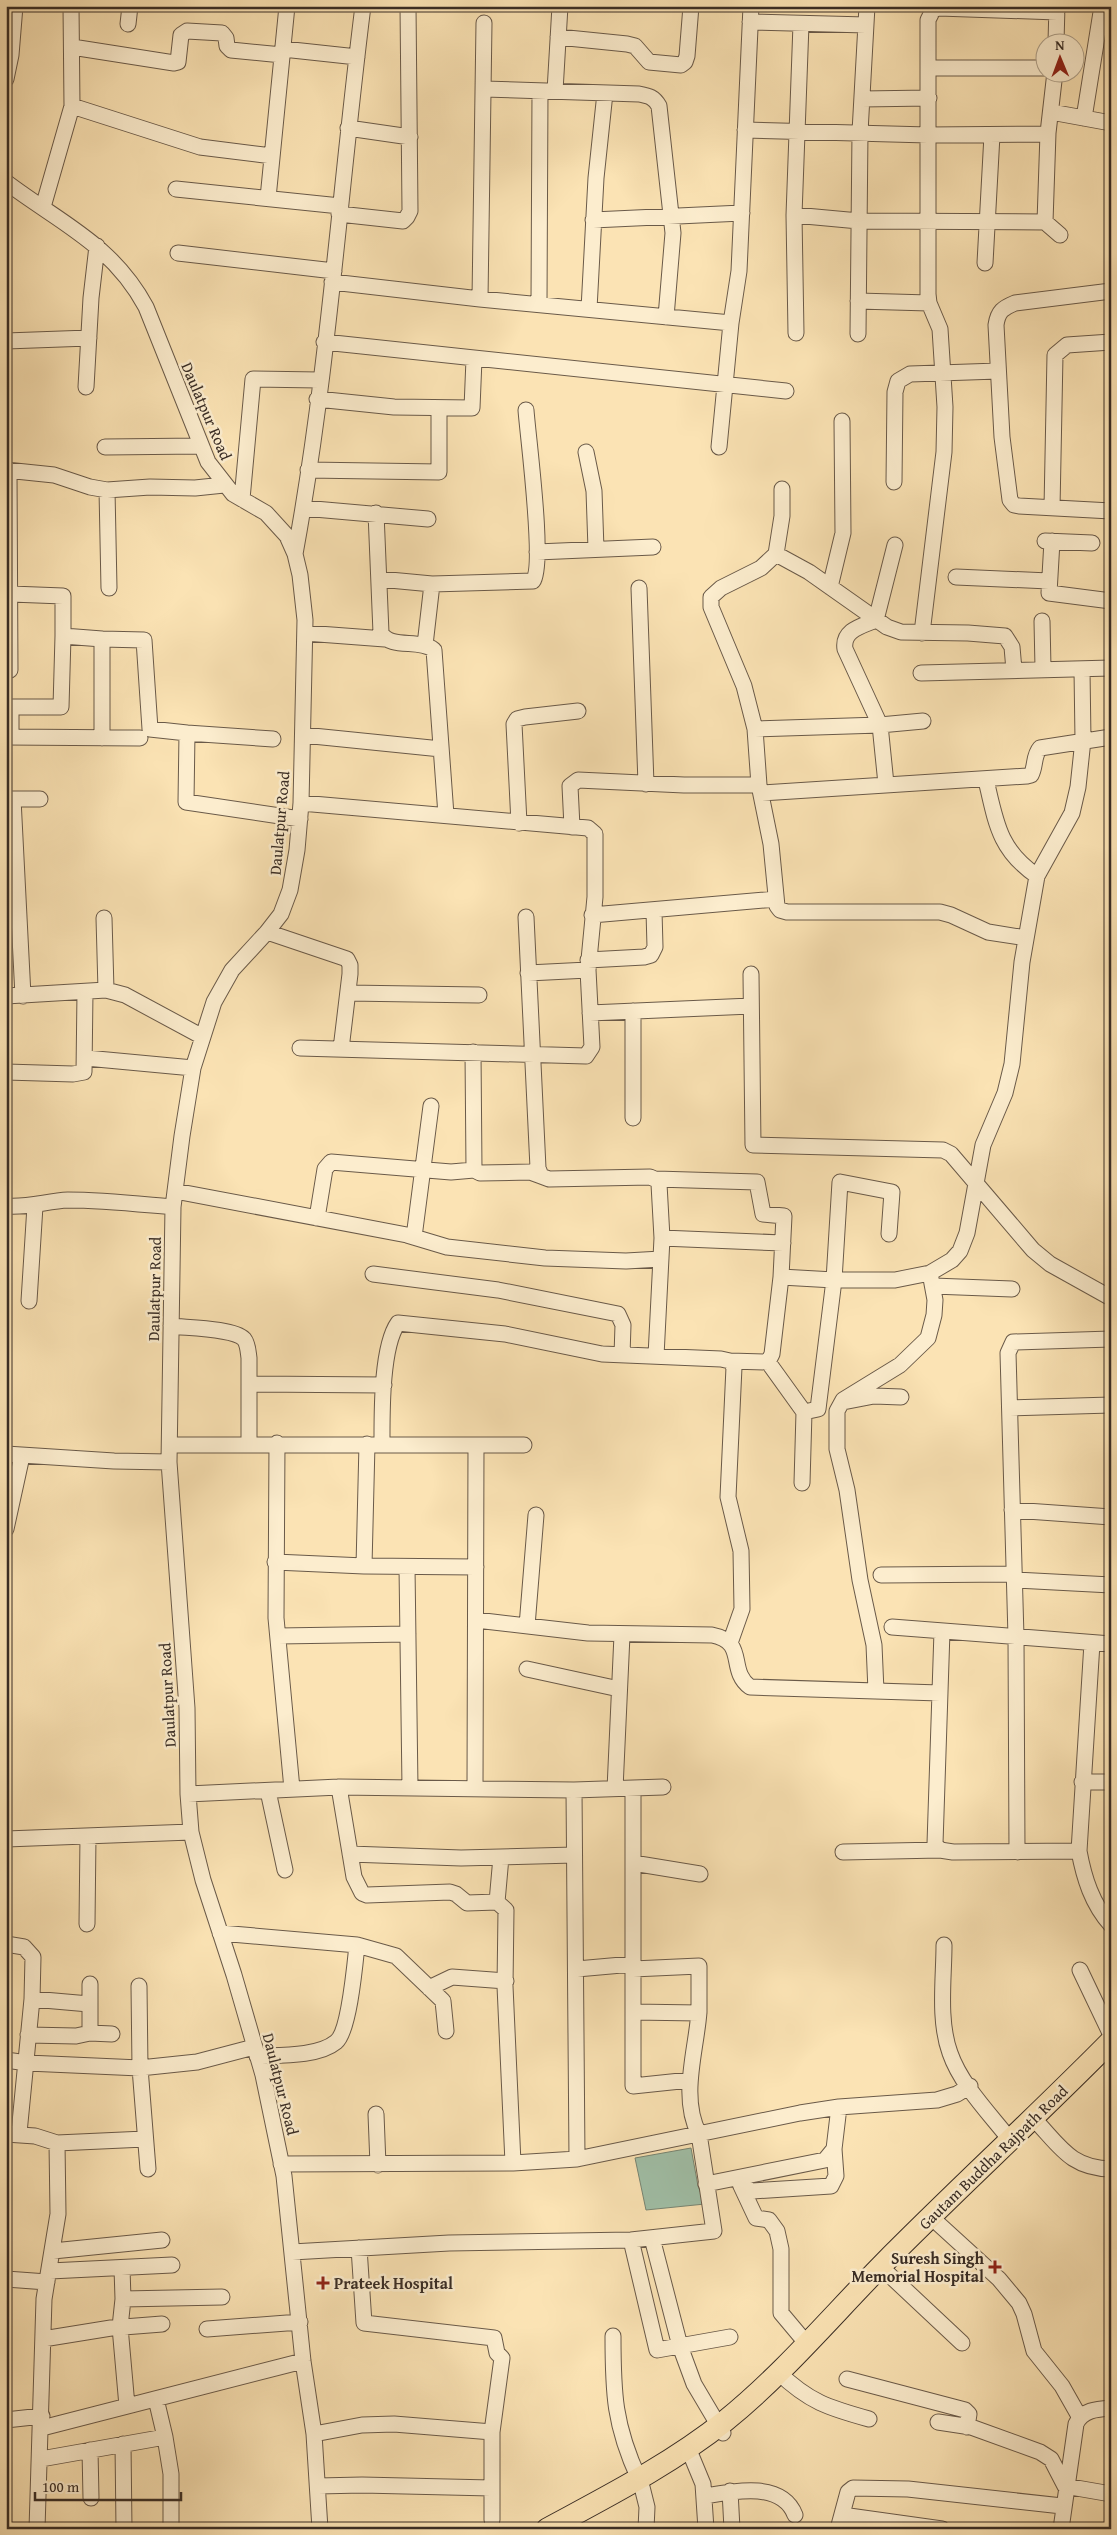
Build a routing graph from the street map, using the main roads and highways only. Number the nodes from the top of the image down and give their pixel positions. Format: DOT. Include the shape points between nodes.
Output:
graph roads {
  1 [pos="1111,2041"];
  2 [pos="1111,2054"];
  3 [pos="1036,2122"];
  4 [pos="935,2220"];
  5 [pos="885,2270"];
  6 [pos="782,2376"];
  7 [pos="721,2429"];
  8 [pos="640,2483"];
  9 [pos="547,2529"];
  10 [pos="571,2529"];
  1 -- 3 [label="highway, Gautam Buddha Rajpath Road"];
  2 -- 3 [label="highway"];
  3 -- 4 [label="highway"];
  3 -- 4 [label="highway, Gautam Buddha Rajpath Road" via="1011,2141"];
  4 -- 5 [label="highway, Gautam Buddha Rajpath Road"];
  5 -- 6 [label="highway"];
  5 -- 6 [label="highway, Gautam Buddha Rajpath Road" via="806,2344"];
  6 -- 7 [label="highway, Gautam Buddha Rajpath Road"];
  7 -- 8 [label="highway, Gautam Buddha Rajpath Road"];
  7 -- 8 [label="highway" via="691,2455"];
  8 -- 9 [label="highway, Gautam Buddha Rajpath Road"];
  8 -- 10 [label="highway"];
}
